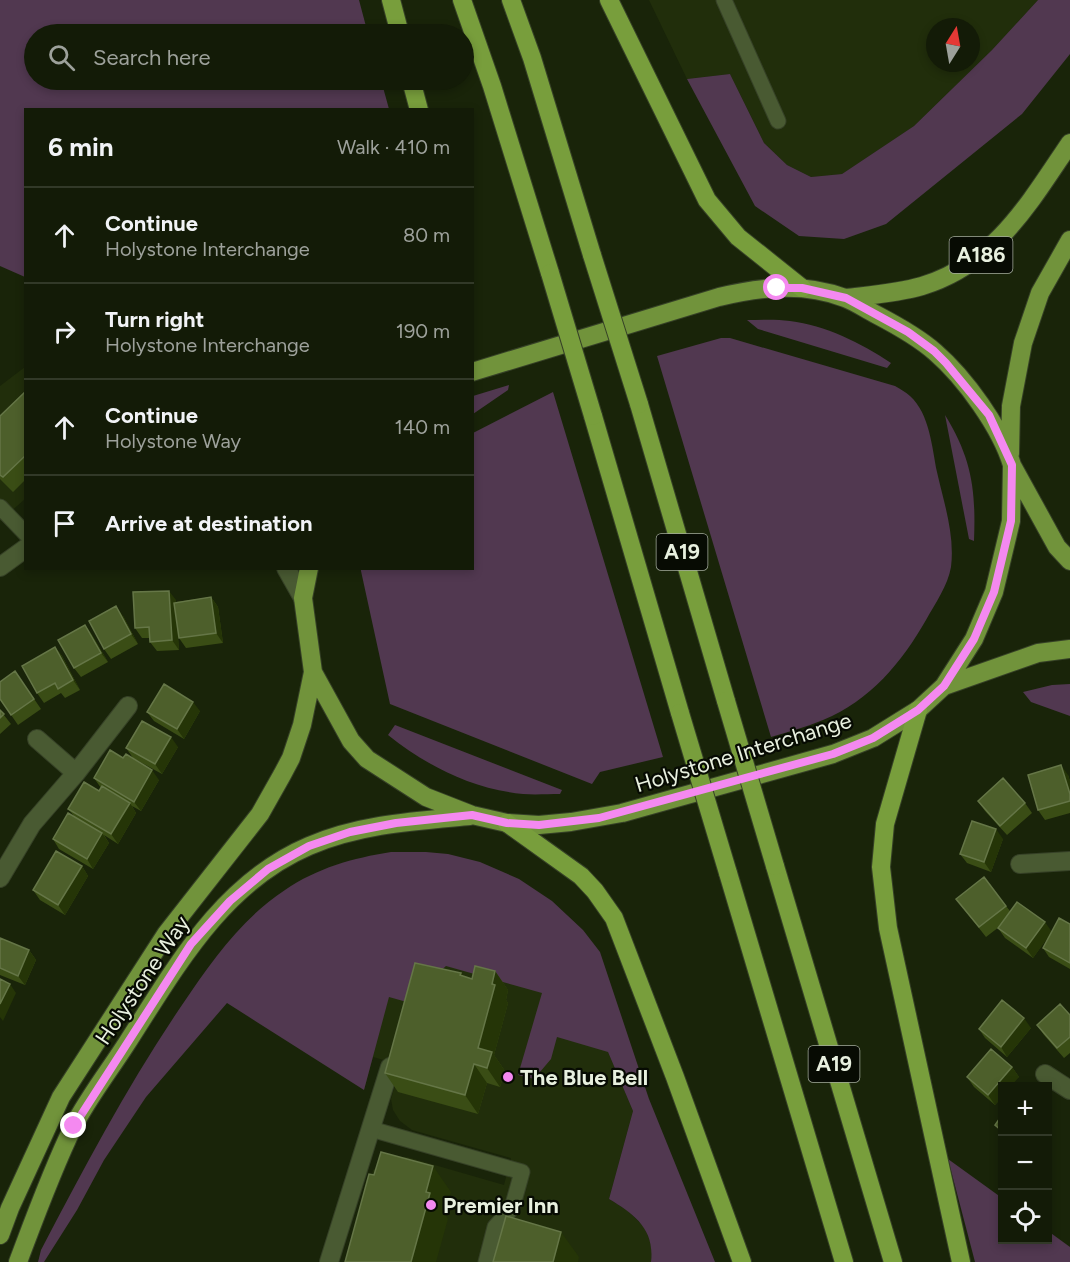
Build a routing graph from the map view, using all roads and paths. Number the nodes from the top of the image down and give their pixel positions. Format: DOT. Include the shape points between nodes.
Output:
graph roads {
  1 [pos="391,0"];
  2 [pos="462,0"];
  3 [pos="511,0"];
  4 [pos="609,0"];
  5 [pos="724,0"];
  6 [pos="397,24"];
  7 [pos="470,24"];
  8 [pos="474,34"];
  9 [pos="414,90"];
  10 [pos="418,108"];
  11 [pos="778,121"];
  12 [pos="1070,143"];
  13 [pos="1070,240"];
  14 [pos="802,288"];
  15 [pos="846,298"];
  16 [pos="474,371"];
  17 [pos="1011,461"];
  18 [pos="0,507"];
  19 [pos="24,532"];
  20 [pos="24,549"];
  21 [pos="1070,561"];
  22 [pos="0,567"];
  23 [pos="287,570"];
  24 [pos="309,570"];
  25 [pos="303,598"];
  26 [pos="1070,649"];
  27 [pos="313,672"];
  28 [pos="944,686"];
  29 [pos="128,706"];
  30 [pos="918,710"];
  31 [pos="37,739"];
  32 [pos="76,773"];
  33 [pos="472,815"];
  34 [pos="507,823"];
  35 [pos="1070,861"];
  36 [pos="1020,864"];
  37 [pos="0,878"];
  38 [pos="390,1067"];
  39 [pos="1046,1074"];
  40 [pos="1070,1090"];
  41 [pos="371,1129"];
  42 [pos="0,1235"];
  43 [pos="18,1262"];
  44 [pos="329,1262"];
  45 [pos="486,1262"];
  46 [pos="742,1262"];
  47 [pos="844,1262"];
  48 [pos="893,1262"];
  49 [pos="961,1262"];
  1 -- 6 [label="highway"];
  2 -- 7 [label="highway, A19, bridge"];
  3 -- 48 [label="highway, A19, bridge" via="639,404"];
  4 -- 14 [label="highway" via="707,200 738,237"];
  5 -- 11 [label="lane"];
  8 -- 47 [label="highway, A19, bridge" via="550,273"];
  9 -- 10 [label="highway"];
  12 -- 15 [label="main road, A186" via="1030,202 987,252 923,286"];
  13 -- 17 [label="main road" via="1040,293 1023,343 1011,406"];
  14 -- 15 [label="main road, Holystone Interchange"];
  14 -- 16 [label="main road, Holystone Interchange" via="750,290 719,297"];
  15 -- 17 [label="main road, Holystone Interchange" via="908,332 946,363 989,415"];
  17 -- 21 [label="main road" via="1057,547"];
  17 -- 28 [label="main road, Holystone Interchange" via="1011,521 994,592 974,639"];
  18 -- 19 [label="lane"];
  20 -- 22 [label="street"];
  23 -- 25 [label="street"];
  24 -- 25 [label="main road, Holystone Interchange"];
  25 -- 27 [label="main road, Holystone Interchange"];
  26 -- 28 [label="main road" via="1038,653"];
  27 -- 33 [label="main road, Holystone Interchange" via="351,741 367,759 426,797"];
  27 -- 42 [label="main road, Holystone Way" via="302,725 282,775 260,814 166,934 61,1097"];
  28 -- 30 [label="main road, Holystone Interchange"];
  29 -- 32 [label="street"];
  30 -- 34 [label="main road, Holystone Interchange" via="873,738 833,754 622,813 539,825"];
  30 -- 49 [label="highway" via="885,824 881,867 888,928"];
  31 -- 32 [label="street"];
  32 -- 37 [label="street" via="32,824"];
  33 -- 34 [label="main road, Holystone Interchange"];
  33 -- 43 [label="main road, Holystone Way" via="396,823 350,832 309,846 268,869 230,901 191,944 74,1126"];
  34 -- 46 [label="highway" via="581,876 614,918"];
  35 -- 36 [label="street"];
  38 -- 41 [label="street"];
  39 -- 40 [label="street"];
  41 -- 44 [label="street"];
  41 -- 45 [label="lane" via="522,1172 512,1208 495,1227"];
}
